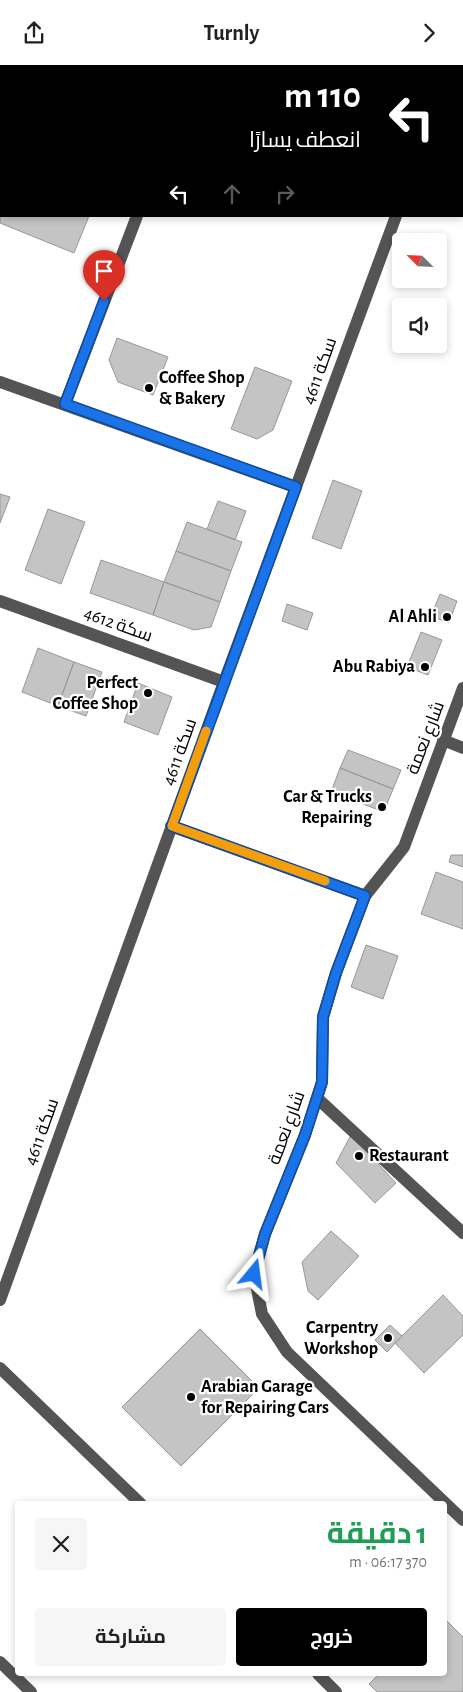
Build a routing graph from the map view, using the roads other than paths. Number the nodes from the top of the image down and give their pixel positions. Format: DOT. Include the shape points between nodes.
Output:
graph roads {
  1 [pos="137,217"];
  2 [pos="396,217"];
  3 [pos="0,382"];
  4 [pos="65,404"];
  5 [pos="296,487"];
  6 [pos="0,601"];
  7 [pos="224,682"];
  8 [pos="463,688"];
  9 [pos="443,740"];
  10 [pos="463,747"];
  11 [pos="172,826"];
  12 [pos="365,896"];
  13 [pos="317,1098"];
  14 [pos="463,1233"];
  15 [pos="0,1300"];
  16 [pos="0,1368"];
  17 [pos="138,1501"];
  18 [pos="443,1501"];
  19 [pos="447,1505"];
  20 [pos="463,1520"];
  21 [pos="3,1669"];
  22 [pos="320,1676"];
  23 [pos="31,1692"];
  24 [pos="336,1692"];
  1 -- 4 [label="street"];
  2 -- 5 [label="street, سكة 4611"];
  3 -- 4 [label="street"];
  4 -- 5 [label="street"];
  5 -- 7 [label="street, سكة 4611"];
  6 -- 7 [label="street, سكة 4612"];
  7 -- 11 [label="street, سكة 4611"];
  8 -- 9 [label="street, شارع نعمة"];
  9 -- 10 [label="street"];
  9 -- 12 [label="street, شارع نعمة" via="404,847"];
  11 -- 12 [label="street"];
  11 -- 15 [label="street, سكة 4611"];
  12 -- 13 [label="street, شارع نعمة" via="323,1017 322,1082"];
  13 -- 14 [label="street"];
  13 -- 18 [label="street, شارع نعمة" via="265,1234 254,1274 262,1314 287,1352"];
  16 -- 17 [label="street"];
  19 -- 20 [label="street, شارع نعمة"];
  21 -- 23 [label="street"];
  22 -- 24 [label="street"];
}
